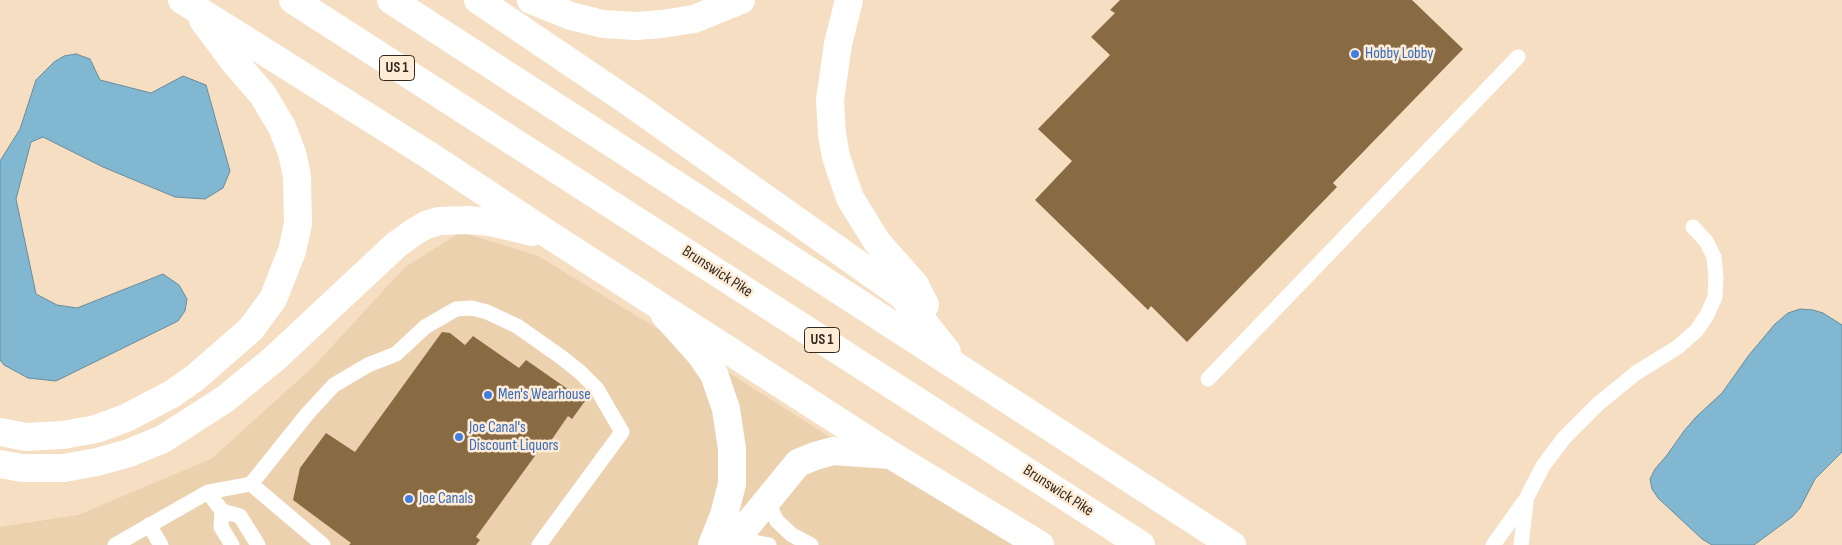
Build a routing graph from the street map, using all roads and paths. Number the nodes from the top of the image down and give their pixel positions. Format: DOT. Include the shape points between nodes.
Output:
graph roads {
  1 [pos="293,0"];
  2 [pos="391,0"];
  3 [pos="478,0"];
  4 [pos="531,0"];
  5 [pos="740,0"];
  6 [pos="849,0"];
  7 [pos="187,3"];
  8 [pos="1518,57"];
  9 [pos="1693,227"];
  10 [pos="551,236"];
  11 [pos="646,297"];
  12 [pos="960,368"];
  13 [pos="1208,379"];
  14 [pos="0,432"];
  15 [pos="891,455"];
  16 [pos="0,464"];
  17 [pos="251,484"];
  18 [pos="208,492"];
  19 [pos="1526,499"];
  20 [pos="767,502"];
  21 [pos="222,511"];
  22 [pos="149,525"];
  23 [pos="726,543"];
  24 [pos="115,545"];
  25 [pos="161,545"];
  26 [pos="232,545"];
  27 [pos="258,545"];
  28 [pos="323,545"];
  29 [pos="539,545"];
  30 [pos="768,545"];
  31 [pos="811,545"];
  32 [pos="1040,545"];
  33 [pos="1141,545"];
  34 [pos="1232,545"];
  35 [pos="1493,545"];
  36 [pos="1521,545"];
  1 -- 33 [label="main road, Brunswick Pike / US 1"];
  2 -- 12 [label="main road"];
  3 -- 12 [label="main road" via="632,104 903,296"];
  4 -- 5 [label="main road" via="571,16 603,24 636,26 694,19"];
  6 -- 12 [label="main road" via="838,44 830,100 832,134 842,178 850,198 877,242 915,285"];
  7 -- 10 [label="main road"];
  7 -- 14 [label="main road" via="263,95 282,127 292,153 297,176 298,224 292,251 273,299 250,329 196,377 172,394 126,418 96,429 63,435 26,437"];
  8 -- 13 [label="lane"];
  9 -- 19 [label="lane" via="1706,241 1714,257 1715,297 1708,314 1697,330 1678,347 1613,391 1564,438 1543,466"];
  10 -- 11 [label="main road"];
  10 -- 16 [label="main road" via="468,220 426,225 396,245 274,359 225,399 162,439 129,453 64,468 22,468"];
  11 -- 15 [label="main road"];
  11 -- 23 [label="main road" via="701,354 714,374 726,409 732,449 732,484 724,515"];
  12 -- 34 [label="main road"];
  15 -- 20 [label="main road" via="843,451 815,456 798,463"];
  15 -- 32 [label="main road"];
  17 -- 18 [label="lane"];
  17 -- 28 [label="lane"];
  17 -- 29 [label="lane" via="334,385 368,364 396,354 425,327 456,309 472,308 516,326 561,356 597,390 622,432"];
  18 -- 21 [label="lane"];
  18 -- 22 [label="lane"];
  19 -- 35 [label="lane"];
  19 -- 36 [label="lane"];
  20 -- 23 [label="main road"];
  20 -- 31 [label="lane" via="777,521 792,535"];
  21 -- 26 [label="lane" via="221,527"];
  21 -- 27 [label="lane" via="240,516"];
  22 -- 24 [label="lane"];
  22 -- 25 [label="lane"];
  23 -- 30 [label="lane"];
}
